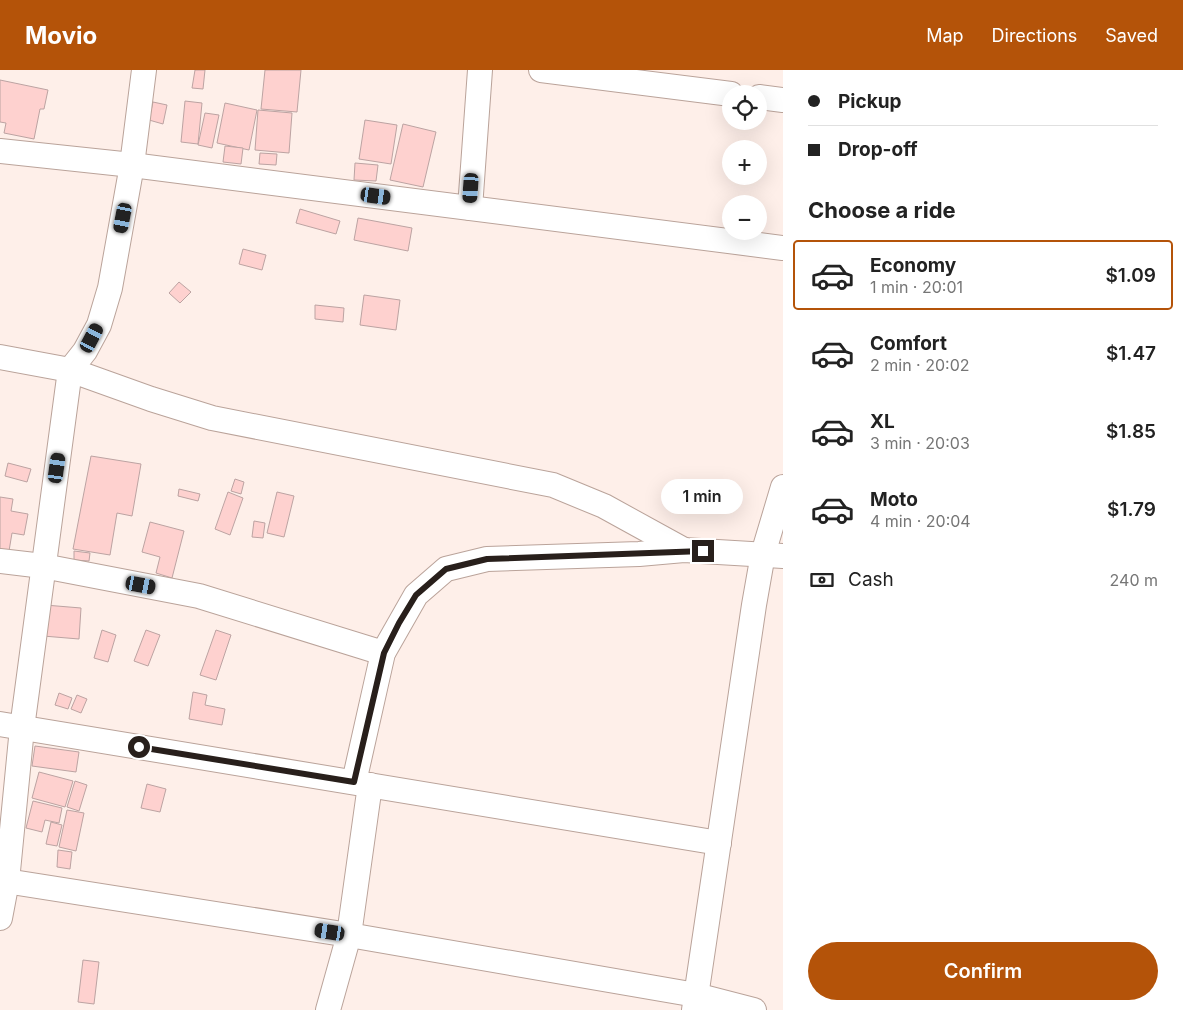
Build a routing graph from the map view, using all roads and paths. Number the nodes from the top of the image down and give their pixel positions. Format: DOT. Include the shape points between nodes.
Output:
graph roads {
  1 [pos="144,70"];
  2 [pos="480,70"];
  3 [pos="541,70"];
  4 [pos="722,93"];
  5 [pos="767,98"];
  6 [pos="783,100"];
  7 [pos="0,151"];
  8 [pos="132,165"];
  9 [pos="470,208"];
  10 [pos="783,248"];
  11 [pos="0,357"];
  12 [pos="70,370"];
  13 [pos="783,487"];
  14 [pos="684,550"];
  15 [pos="773,555"];
  16 [pos="0,561"];
  17 [pos="44,566"];
  18 [pos="384,653"];
  19 [pos="11,726"];
  20 [pos="362,784"];
  21 [pos="719,843"];
  22 [pos="3,880"];
  23 [pos="0,918"];
  24 [pos="349,935"];
  25 [pos="695,1003"];
  26 [pos="328,1010"];
  27 [pos="754,1010"];
  1 -- 8 [label="street"];
  2 -- 9 [label="street"];
  3 -- 4 [label="street"];
  5 -- 6 [label="street"];
  7 -- 8 [label="street"];
  8 -- 9 [label="street"];
  8 -- 12 [label="street" via="110,288 99,325 86,352"];
  9 -- 10 [label="street"];
  11 -- 12 [label="street"];
  12 -- 14 [label="street" via="212,418 553,486 604,506"];
  12 -- 17 [label="street"];
  13 -- 15 [label="street"];
  14 -- 15 [label="street"];
  14 -- 18 [label="street" via="487,559 446,569 416,595"];
  15 -- 21 [label="street"];
  16 -- 17 [label="street"];
  17 -- 18 [label="street" via="199,596"];
  17 -- 19 [label="street"];
  18 -- 20 [label="street"];
  19 -- 20 [label="street"];
  19 -- 22 [label="street"];
  20 -- 21 [label="street"];
  20 -- 24 [label="street"];
  21 -- 25 [label="street"];
  22 -- 23 [label="street"];
  22 -- 24 [label="street"];
  24 -- 25 [label="street"];
  24 -- 26 [label="street"];
  25 -- 27 [label="street"];
}
